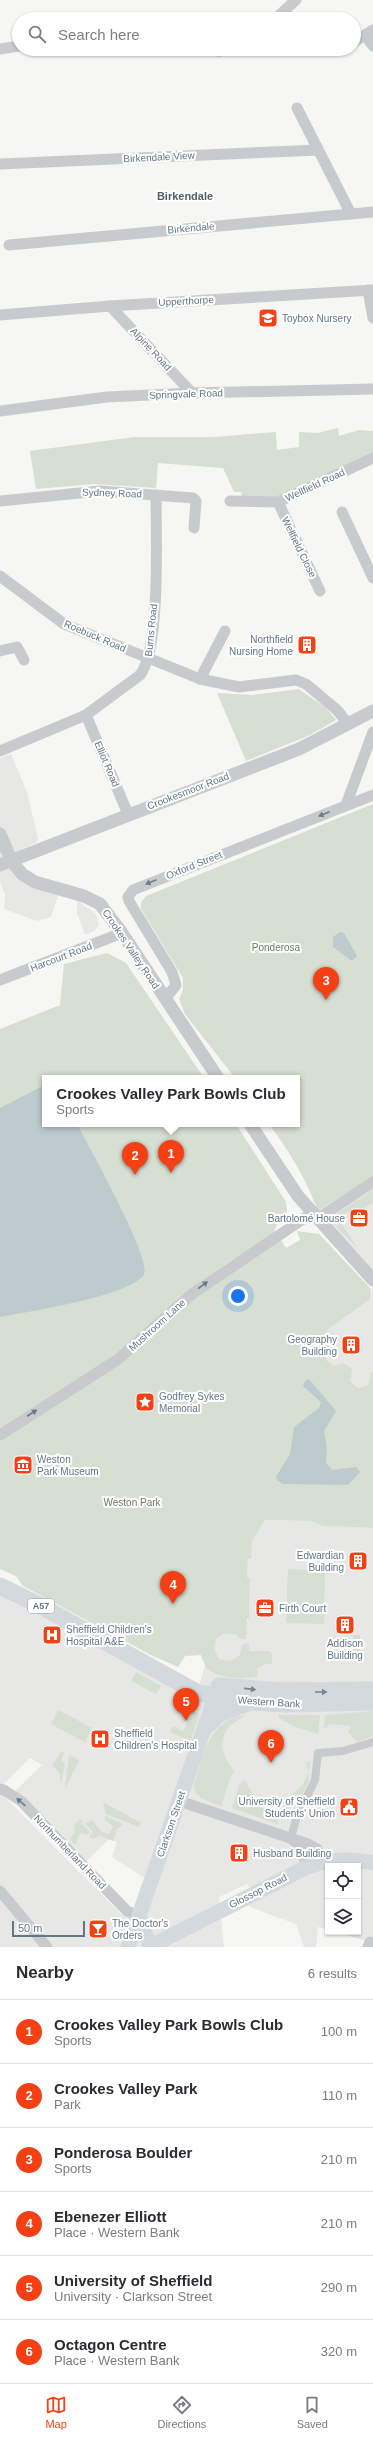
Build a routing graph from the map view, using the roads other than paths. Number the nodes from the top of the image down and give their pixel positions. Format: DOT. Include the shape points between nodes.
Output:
graph roads {
  1 [pos="296,0"];
  2 [pos="283,12"];
  3 [pos="369,32"];
  4 [pos="373,46"];
  5 [pos="12,47"];
  6 [pos="0,49"];
  7 [pos="297,108"];
  8 [pos="318,150"];
  9 [pos="0,164"];
  10 [pos="373,212"];
  11 [pos="351,214"];
  12 [pos="9,245"];
  13 [pos="370,290"];
  14 [pos="110,306"];
  15 [pos="0,315"];
  16 [pos="373,318"];
  17 [pos="373,389"];
  18 [pos="192,393"];
  19 [pos="0,412"];
  20 [pos="373,458"];
  21 [pos="156,495"];
  22 [pos="0,501"];
  23 [pos="230,501"];
  24 [pos="278,502"];
  25 [pos="342,512"];
  26 [pos="194,528"];
  27 [pos="0,576"];
  28 [pos="373,578"];
  29 [pos="320,591"];
  30 [pos="225,631"];
  31 [pos="0,651"];
  32 [pos="148,659"];
  33 [pos="24,660"];
  34 [pos="200,679"];
  35 [pos="373,711"];
  36 [pos="86,715"];
  37 [pos="348,724"];
  38 [pos="373,732"];
  39 [pos="0,751"];
  40 [pos="373,795"];
  41 [pos="346,805"];
  42 [pos="128,814"];
  43 [pos="0,834"];
  44 [pos="5,862"];
  45 [pos="122,933"];
  46 [pos="0,980"];
  47 [pos="165,999"];
  48 [pos="216,1075"];
  49 [pos="252,1127"];
  50 [pos="373,1182"];
  51 [pos="318,1219"];
  52 [pos="373,1280"];
  53 [pos="0,1435"];
  54 [pos="2,1590"];
  55 [pos="373,1690"];
  56 [pos="217,1691"];
  57 [pos="253,1702"];
  58 [pos="373,1702"];
  59 [pos="203,1733"];
  60 [pos="373,1742"];
  61 [pos="0,1790"];
  62 [pos="179,1801"];
  63 [pos="291,1838"];
  64 [pos="324,1860"];
  65 [pos="373,1863"];
  66 [pos="305,1868"];
  67 [pos="0,1891"];
  68 [pos="139,1916"];
  69 [pos="151,1946"];
  70 [pos="47,1947"];
  71 [pos="128,1947"];
  1 -- 2 [label="street"];
  3 -- 4 [label="street"];
  5 -- 6 [label="street"];
  7 -- 8 [label="street"];
  8 -- 9 [label="street, Birkendale View"];
  8 -- 11 [label="street"];
  10 -- 11 [label="street, Birkendale"];
  11 -- 12 [label="street, Birkendale"];
  13 -- 14 [label="street, Upperthorpe"];
  13 -- 16 [label="street"];
  14 -- 15 [label="street, Upperthorpe"];
  14 -- 18 [label="street, Alpine Road"];
  17 -- 18 [label="street, Springvale Road"];
  18 -- 19 [label="street, Springvale Road" via="107,397"];
  20 -- 24 [label="street, Wellfield Road"];
  21 -- 22 [label="street, Sydney Road" via="77,492"];
  21 -- 26 [label="street, Sydney Road" via="195,499"];
  21 -- 32 [label="street, Burns Road" via="154,612"];
  23 -- 24 [label="street, Wellfield Road"];
  24 -- 29 [label="street, Wellfield Close"];
  25 -- 28 [label="street"];
  27 -- 32 [label="street, Roebuck Road" via="64,624"];
  30 -- 34 [label="street"];
  31 -- 33 [label="street" via="16,647"];
  32 -- 34 [label="street, Roebuck Road"];
  32 -- 36 [label="street, Burns Road" via="140,675"];
  34 -- 37 [label="street, Roebuck Road" via="239,686 296,680 320,694"];
  35 -- 37 [label="street, Crookesmoor Road"];
  36 -- 39 [label="street, Burns Road"];
  36 -- 42 [label="street, Elliot Road"];
  37 -- 42 [label="street, Crookesmoor Road" via="299,749"];
  38 -- 41 [label="street"];
  40 -- 41 [label="street, Oxford Street"];
  41 -- 47 [label="street, Oxford Street, one-way" via="146,884 130,894 129,901 172,972 176,985"];
  42 -- 44 [label="street, Crookesmoor Road"];
  43 -- 44 [label="street, Crookes Valley Road"];
  44 -- 45 [label="street, Crookes Valley Road" via="31,880 96,902"];
  45 -- 46 [label="street, Harcourt Road"];
  45 -- 47 [label="street, Crookes Valley Road"];
  47 -- 48 [label="street, Crookes Valley Road"];
  49 -- 51 [label="street"];
  50 -- 51 [label="street, Mushroom Lane"];
  51 -- 52 [label="street"];
  53 -- 51 [label="street, Mushroom Lane, one-way" via="116,1360 192,1294"];
  54 -- 56 [label="main road, Western Bank / A57" via="170,1677"];
  56 -- 55 [label="main road, Western Bank / A57, one-way"];
  56 -- 57 [label="main road, Western Bank / A57"];
  56 -- 59 [label="main road, Clarkson Street"];
  57 -- 58 [label="main road, Western Bank / A57"];
  57 -- 59 [label="main road, Clarkson Street" via="219,1715"];
  59 -- 62 [label="main road, Clarkson Street"];
  60 -- 63 [label="street" via="343,1751 326,1749 318,1753 315,1780 296,1819"];
  68 -- 61 [label="street, Northumberland Road, one-way" via="127,1910 21,1800"];
  62 -- 63 [label="street"];
  62 -- 68 [label="main road, Clarkson Street"];
  63 -- 64 [label="street" via="317,1849"];
  63 -- 66 [label="street" via="302,1848 306,1857"];
  64 -- 65 [label="main road, Glossop Road" via="357,1860"];
  64 -- 66 [label="main road, Glossop Road"];
  66 -- 69 [label="main road, Glossop Road"];
  67 -- 70 [label="street"];
  68 -- 69 [label="main road"];
  68 -- 71 [label="main road, Clarkson Street"];
}
